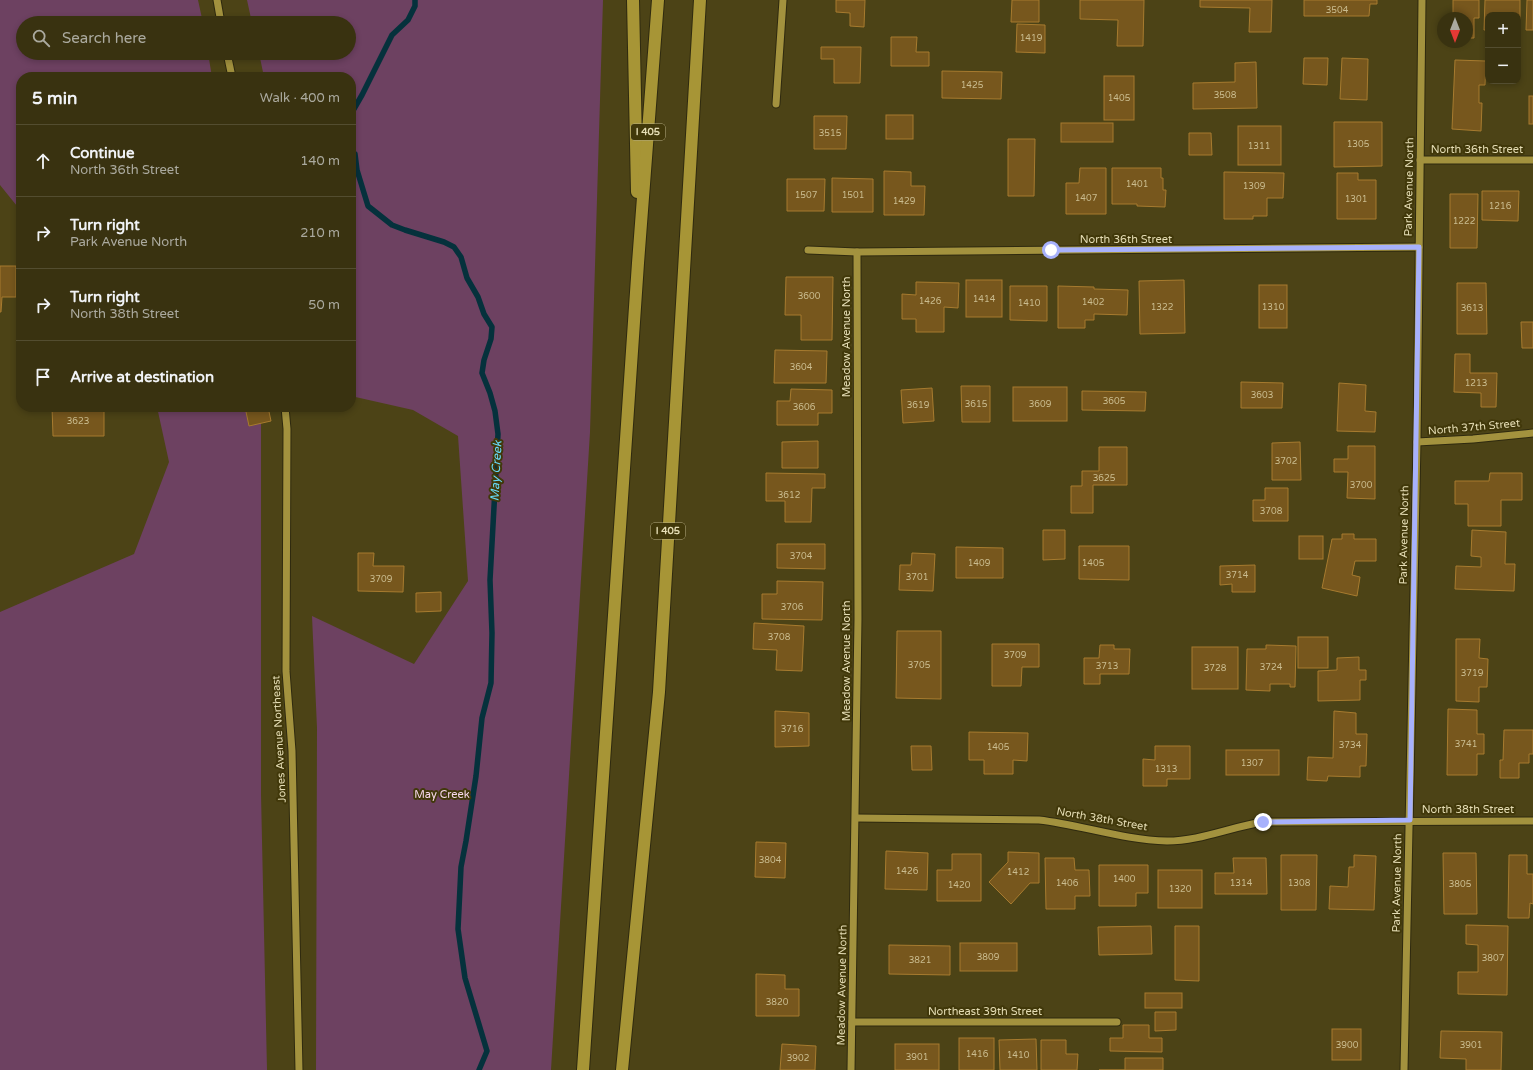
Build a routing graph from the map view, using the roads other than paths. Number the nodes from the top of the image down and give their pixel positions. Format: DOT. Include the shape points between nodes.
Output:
graph roads {
  1 [pos="217,0"];
  2 [pos="633,0"];
  3 [pos="658,0"];
  4 [pos="700,0"];
  5 [pos="783,0"];
  6 [pos="1422,0"];
  7 [pos="220,16"];
  8 [pos="229,60"];
  9 [pos="231,72"];
  10 [pos="776,104"];
  11 [pos="1420,160"];
  12 [pos="1533,160"];
  13 [pos="1419,247"];
  14 [pos="808,250"];
  15 [pos="857,252"];
  16 [pos="638,263"];
  17 [pos="285,412"];
  18 [pos="1533,433"];
  19 [pos="1417,442"];
  20 [pos="856,818"];
  21 [pos="1410,820"];
  22 [pos="1533,821"];
  23 [pos="852,1022"];
  24 [pos="1118,1022"];
  25 [pos="622,1067"];
  26 [pos="299,1070"];
  27 [pos="583,1070"];
  28 [pos="851,1070"];
  29 [pos="1404,1070"];
  1 -- 7 [label="street"];
  2 -- 16 [label="highway"];
  3 -- 16 [label="highway, I 405"];
  4 -- 25 [label="highway, I 405" via="659,692"];
  5 -- 10 [label="street"];
  6 -- 11 [label="street, Park Avenue North"];
  8 -- 9 [label="street"];
  11 -- 12 [label="street, North 36th Street"];
  11 -- 13 [label="street, Park Avenue North"];
  13 -- 15 [label="street, North 36th Street"];
  13 -- 19 [label="street, Park Avenue North"];
  14 -- 15 [label="street, North 36th Street"];
  15 -- 20 [label="street, Meadow Avenue North"];
  16 -- 27 [label="highway, I 405"];
  17 -- 26 [label="street, Jones Avenue Northeast" via="286,671 292,751"];
  18 -- 19 [label="street, North 37th Street"];
  19 -- 21 [label="street, Park Avenue North"];
  20 -- 21 [label="street, North 38th Street" via="1039,820 1064,823 1092,831 1167,841 1195,838 1263,822"];
  20 -- 23 [label="street, Meadow Avenue North"];
  21 -- 22 [label="street, North 38th Street"];
  21 -- 29 [label="street, Park Avenue North"];
  23 -- 24 [label="street, Northeast 39th Street"];
  23 -- 28 [label="street, Meadow Avenue North"];
}
